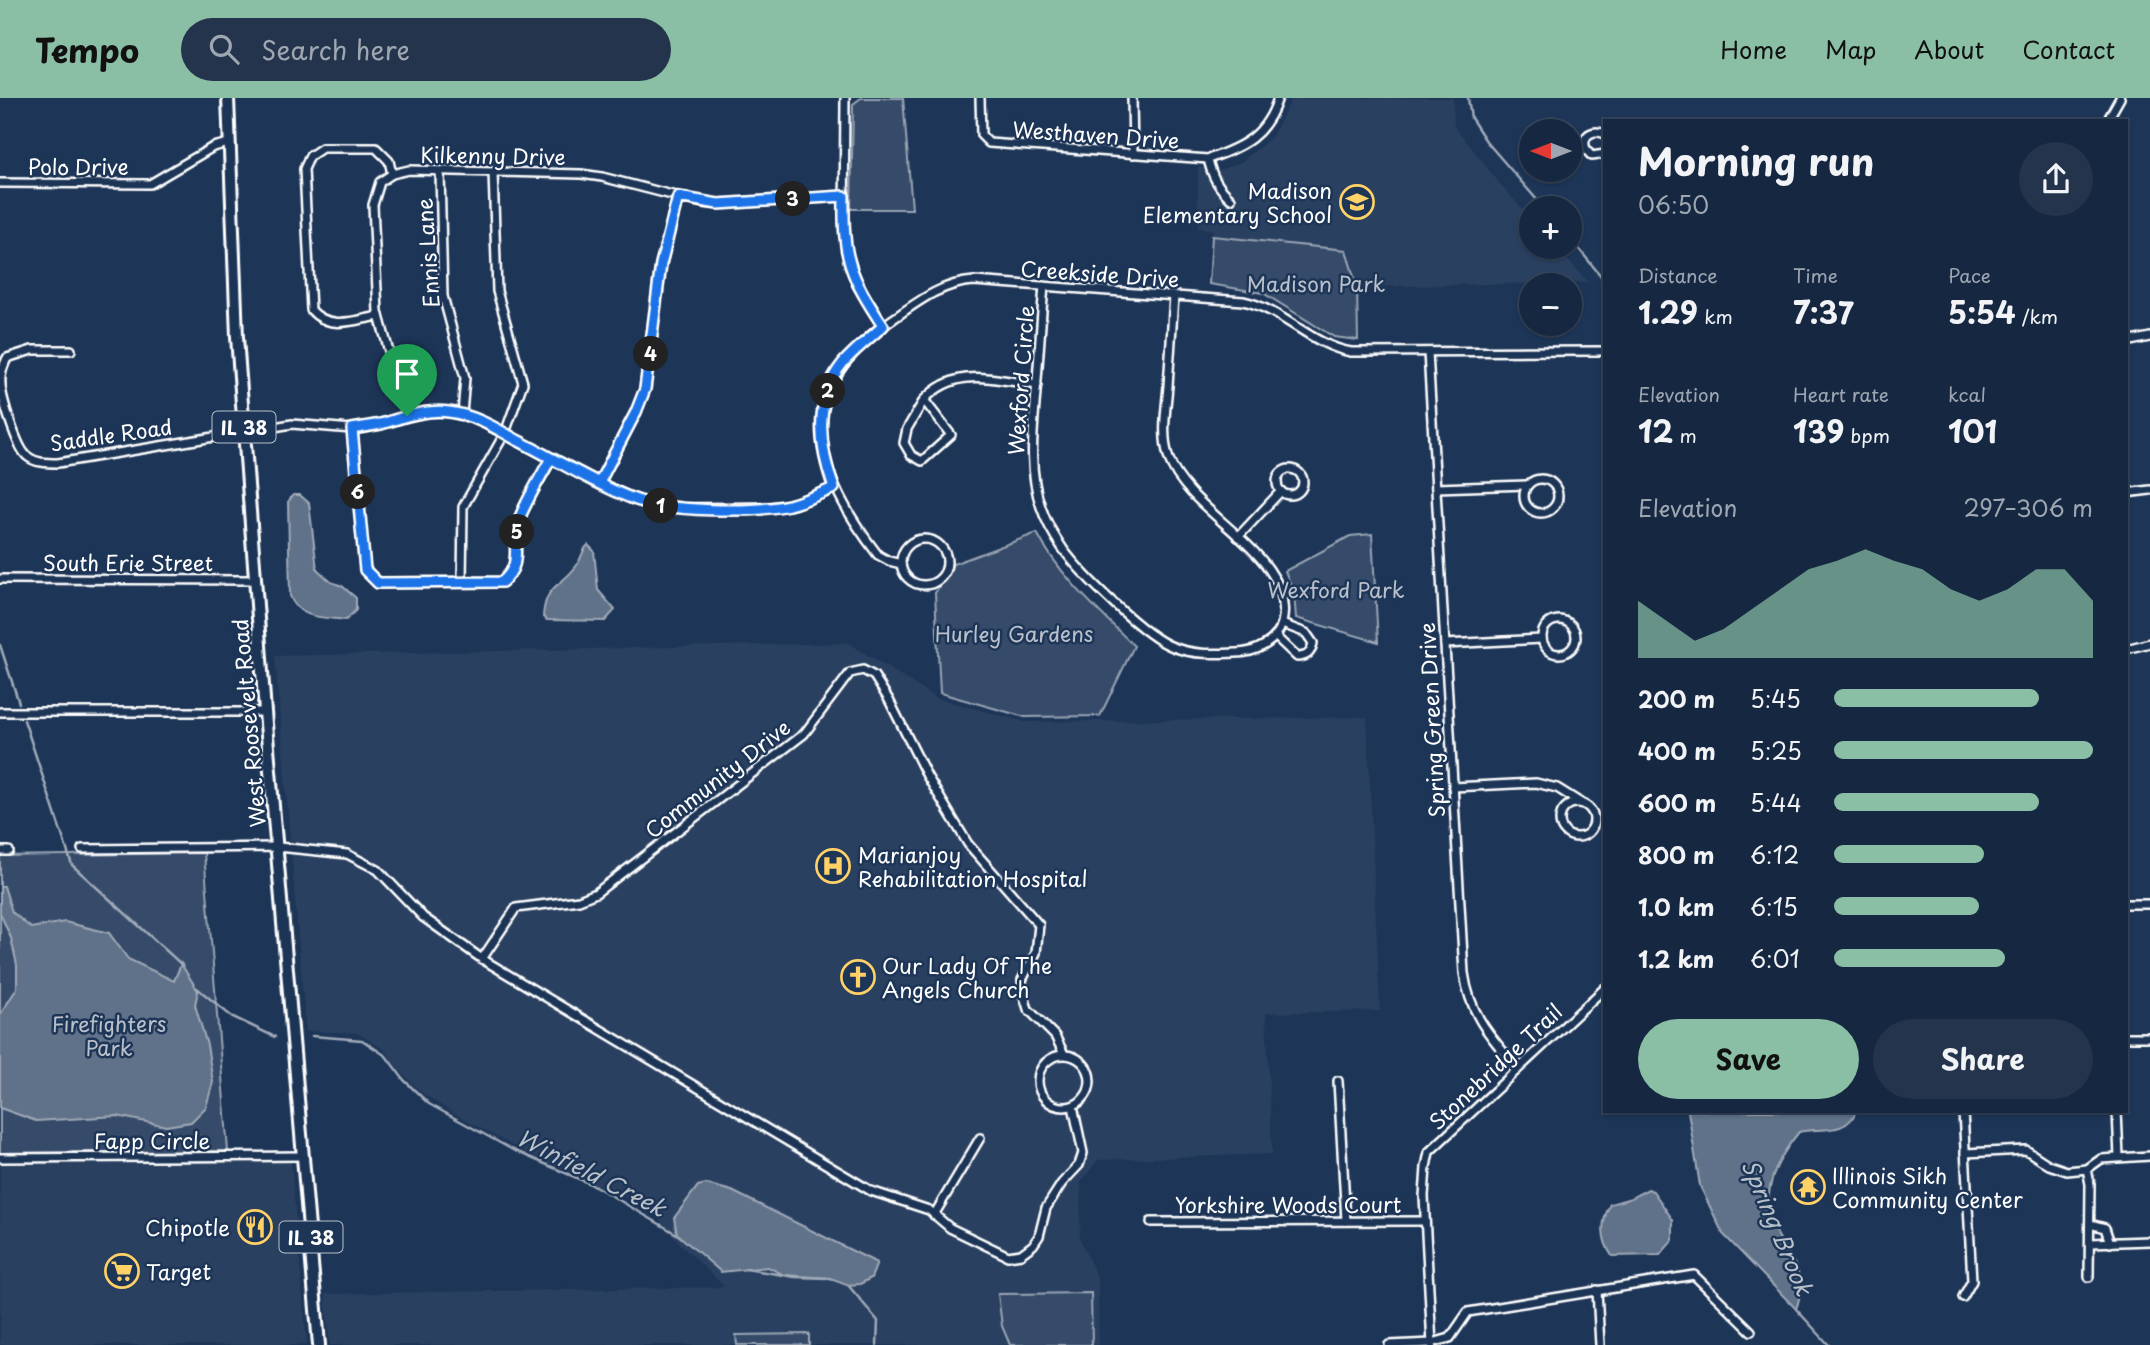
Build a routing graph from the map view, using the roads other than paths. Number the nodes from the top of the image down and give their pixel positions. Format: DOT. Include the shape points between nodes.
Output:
graph roads {
  1 [pos="228,98"];
  2 [pos="845,98"];
  3 [pos="980,98"];
  4 [pos="1132,98"];
  5 [pos="1278,98"];
  6 [pos="2120,98"];
  7 [pos="2108,119"];
  8 [pos="1603,133"];
  9 [pos="229,143"];
  10 [pos="1133,154"];
  11 [pos="1603,154"];
  12 [pos="1208,159"];
  13 [pos="440,172"];
  14 [pos="493,172"];
  15 [pos="392,174"];
  16 [pos="0,183"];
  17 [pos="844,196"];
  18 [pos="678,197"];
  19 [pos="1231,199"];
  20 [pos="1044,286"];
  21 [pos="1174,296"];
  22 [pos="379,316"];
  23 [pos="883,326"];
  24 [pos="2150,337"];
  25 [pos="2128,342"];
  26 [pos="71,350"];
  27 [pos="1603,351"];
  28 [pos="1428,352"];
  29 [pos="1037,385"];
  30 [pos="924,400"];
  31 [pos="462,414"];
  32 [pos="407,416"];
  33 [pos="352,429"];
  34 [pos="244,431"];
  35 [pos="505,433"];
  36 [pos="551,458"];
  37 [pos="599,483"];
  38 [pos="1527,485"];
  39 [pos="834,488"];
  40 [pos="1436,488"];
  41 [pos="2150,490"];
  42 [pos="1281,491"];
  43 [pos="2128,493"];
  44 [pos="1238,537"];
  45 [pos="901,564"];
  46 [pos="0,579"];
  47 [pos="256,580"];
  48 [pos="462,582"];
  49 [pos="1282,624"];
  50 [pos="1275,636"];
  51 [pos="1542,639"];
  52 [pos="2150,643"];
  53 [pos="1445,644"];
  54 [pos="2128,648"];
  55 [pos="0,712"];
  56 [pos="265,712"];
  57 [pos="1453,787"];
  58 [pos="1581,803"];
  59 [pos="278,847"];
  60 [pos="82,849"];
  61 [pos="0,851"];
  62 [pos="9,851"];
  63 [pos="2128,904"];
  64 [pos="2150,904"];
  65 [pos="482,959"];
  66 [pos="1603,990"];
  67 [pos="2128,1037"];
  68 [pos="2150,1037"];
  69 [pos="1064,1054"];
  70 [pos="1518,1069"];
  71 [pos="1338,1081"];
  72 [pos="1073,1106"];
  73 [pos="1963,1113"];
  74 [pos="2117,1113"];
  75 [pos="980,1138"];
  76 [pos="1965,1153"];
  77 [pos="304,1156"];
  78 [pos="2150,1156"];
  79 [pos="2119,1157"];
  80 [pos="0,1158"];
  81 [pos="2087,1169"];
  82 [pos="934,1215"];
  83 [pos="1346,1221"];
  84 [pos="1425,1221"];
  85 [pos="1151,1222"];
  86 [pos="2090,1224"];
  87 [pos="2150,1241"];
  88 [pos="2110,1242"];
  89 [pos="2090,1243"];
  90 [pos="2089,1277"];
  91 [pos="1597,1290"];
  92 [pos="1964,1297"];
  93 [pos="1751,1331"];
  94 [pos="1432,1344"];
  95 [pos="320,1345"];
  96 [pos="1389,1345"];
  97 [pos="1600,1345"];
  1 -- 9 [label="main road, West Roosevelt Road / IL 38"];
  2 -- 17 [label="street"];
  3 -- 10 [label="street, Westhaven Drive" via="981,135 989,144"];
  4 -- 10 [label="street"];
  5 -- 12 [label="street" via="1256,136 1235,150"];
  6 -- 7 [label="street"];
  8 -- 11 [label="street" via="1591,132 1584,139 1588,153"];
  9 -- 16 [label="street, Polo Drive" via="213,147 150,184"];
  9 -- 34 [label="main road, West Roosevelt Road / IL 38"];
  10 -- 12 [label="street, Westhaven Drive"];
  12 -- 19 [label="street" via="1219,188"];
  13 -- 14 [label="street, Kilkenny Drive"];
  13 -- 15 [label="street, Kilkenny Drive"];
  13 -- 31 [label="street, Ennis Lane" via="443,296 465,378"];
  14 -- 18 [label="street, Kilkenny Drive" via="592,175"];
  14 -- 35 [label="street" via="497,291 523,383"];
  15 -- 22 [label="street, Kilkenny Drive" via="380,182 373,205"];
  15 -- 22 [label="street" via="389,161 376,148 322,148 310,156 304,169 311,310 318,318 338,323"];
  17 -- 18 [label="street, Kilkenny Drive" via="718,204"];
  17 -- 23 [label="street" via="848,263"];
  18 -- 37 [label="street" via="661,264 645,389"];
  20 -- 21 [label="street, Creekside Drive"];
  20 -- 23 [label="street, Creekside Drive" via="953,284"];
  20 -- 29 [label="street, Wexford Circle"];
  21 -- 28 [label="street, Creekside Drive" via="1259,305 1341,351"];
  21 -- 44 [label="street" via="1165,427 1169,459 1185,487"];
  22 -- 32 [label="street, Kilkenny Drive"];
  23 -- 39 [label="street, Creekside Drive" via="844,362 825,399 822,447"];
  24 -- 25 [label="street"];
  26 -- 34 [label="street, Saddle Road" via="26,351 7,358 1,371 0,387 21,450 29,458 58,463"];
  27 -- 28 [label="street, Creekside Drive"];
  28 -- 40 [label="street, Spring Green Drive"];
  29 -- 30 [label="street" via="968,376 937,387"];
  29 -- 50 [label="street, Wexford Circle" via="1032,456 1037,492 1051,529 1077,566 1150,635 1172,647 1199,653 1246,653"];
  30 -- 30 [label="street" via="904,443 911,455 922,461 951,435"];
  31 -- 32 [label="street" via="432,411"];
  31 -- 35 [label="street"];
  32 -- 33 [label="street"];
  33 -- 34 [label="street" via="292,424"];
  33 -- 48 [label="street" via="365,570 378,583"];
  34 -- 47 [label="main road, West Roosevelt Road / IL 38"];
  35 -- 36 [label="street"];
  35 -- 48 [label="street" via="463,507"];
  36 -- 37 [label="street"];
  36 -- 48 [label="street" via="517,525 516,565 510,575 502,582"];
  37 -- 39 [label="street" via="640,501 683,508 772,508"];
  38 -- 38 [label="street" via="1539,479 1552,483 1558,495 1554,508 1542,514 1529,509 1523,497"];
  38 -- 40 [label="street"];
  39 -- 45 [label="street, Creekside Drive" via="878,555"];
  40 -- 53 [label="street, Spring Green Drive"];
  41 -- 43 [label="street"];
  42 -- 44 [label="street"];
  44 -- 49 [label="street" via="1277,583"];
  45 -- 45 [label="street, Creekside Drive" via="908,580 925,586 942,578 948,561 940,545 923,539 907,547"];
  46 -- 47 [label="street, South Erie Street"];
  47 -- 56 [label="main road, West Roosevelt Road / IL 38"];
  49 -- 50 [label="street, Wexford Circle"];
  49 -- 50 [label="street" via="1306,633 1313,643 1311,650 1297,657"];
  51 -- 51 [label="street" via="1546,626 1558,620 1571,624 1577,636 1573,648 1561,654 1548,650"];
  51 -- 53 [label="street"];
  52 -- 54 [label="street"];
  53 -- 57 [label="street, Spring Green Drive"];
  55 -- 56 [label="street"];
  56 -- 59 [label="main road, West Roosevelt Road / IL 38"];
  57 -- 58 [label="street" via="1536,783 1557,788"];
  57 -- 70 [label="street, Spring Green Drive" via="1465,986 1478,1020"];
  58 -- 58 [label="street" via="1567,805 1560,816 1562,829 1573,836 1586,834 1593,824 1591,810"];
  59 -- 60 [label="street"];
  59 -- 65 [label="street" via="347,853 378,870 423,917"];
  59 -- 77 [label="main road, West Roosevelt Road / IL 38"];
  61 -- 62 [label="street"];
  63 -- 64 [label="street"];
  65 -- 69 [label="street, Community Drive" via="516,908 579,900 596,893 804,734 850,673 863,670 874,676 889,700 968,844 1039,925 1036,953 1022,980 1023,993 1028,1009 1055,1036"];
  65 -- 82 [label="street" via="871,1191"];
  66 -- 70 [label="street, Stonebridge Trail"];
  67 -- 68 [label="street"];
  69 -- 72 [label="street, Community Drive" via="1080,1060 1089,1073 1089,1089"];
  69 -- 72 [label="street" via="1047,1060 1038,1085 1054,1106"];
  70 -- 84 [label="street, Stonebridge Trail" via="1429,1152"];
  71 -- 83 [label="street"];
  72 -- 82 [label="street" via="1083,1153 1046,1208 1033,1245 1008,1256 950,1228"];
  73 -- 76 [label="street"];
  74 -- 79 [label="street"];
  75 -- 82 [label="street"];
  76 -- 81 [label="street" via="2026,1150 2067,1171"];
  76 -- 92 [label="street" via="1972,1281"];
  77 -- 80 [label="street, Fapp Circle"];
  77 -- 95 [label="main road, West Roosevelt Road / IL 38"];
  78 -- 79 [label="street"];
  79 -- 81 [label="street" via="2101,1159"];
  81 -- 86 [label="street"];
  83 -- 84 [label="street, Yorkshire Woods Court"];
  83 -- 85 [label="street, Yorkshire Woods Court"];
  84 -- 94 [label="street, Stonebridge Trail"];
  86 -- 88 [label="street" via="2105,1228"];
  86 -- 89 [label="street"];
  87 -- 88 [label="street"];
  88 -- 89 [label="street"];
  89 -- 90 [label="street"];
  91 -- 93 [label="street" via="1694,1275"];
  91 -- 94 [label="street" via="1468,1312 1450,1338"];
  91 -- 97 [label="street"];
  94 -- 96 [label="street"];
}
